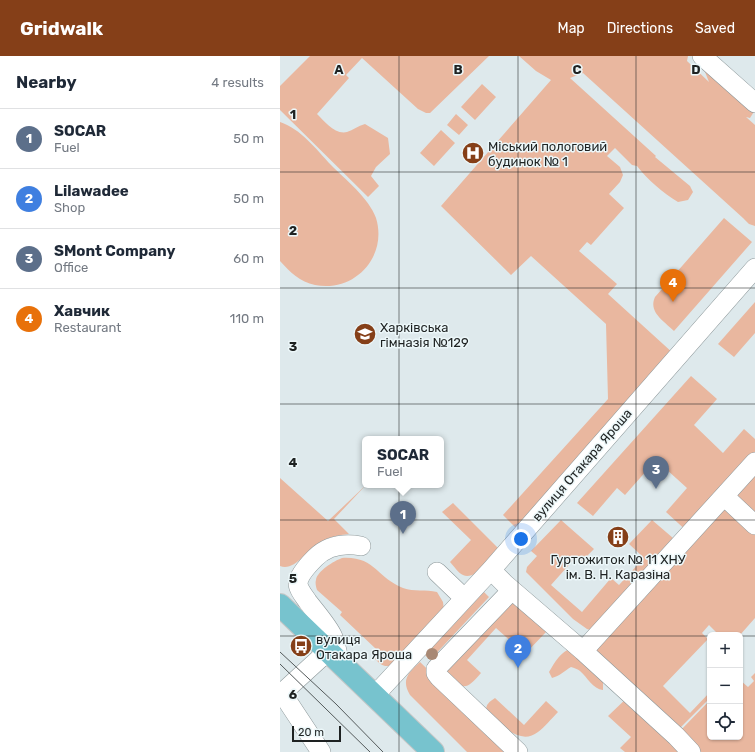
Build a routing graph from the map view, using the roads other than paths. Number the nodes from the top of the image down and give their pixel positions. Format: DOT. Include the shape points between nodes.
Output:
graph roads {
  1 [pos="702,56"];
  2 [pos="755,103"];
  3 [pos="755,268"];
  4 [pos="755,462"];
  5 [pos="724,496"];
  6 [pos="755,525"];
  7 [pos="361,546"];
  8 [pos="491,570"];
  9 [pos="437,572"];
  10 [pos="512,590"];
  11 [pos="464,598"];
  12 [pos="280,605"];
  13 [pos="583,651"];
  14 [pos="334,657"];
  15 [pos="281,693"];
  16 [pos="375,695"];
  17 [pos="321,752"];
  18 [pos="433,752"];
  19 [pos="518,752"];
  20 [pos="691,752"];
  1 -- 2 [label="street"];
  3 -- 8 [label="street, вулиця Отакара Яроша"];
  4 -- 5 [label="street"];
  5 -- 6 [label="street"];
  5 -- 13 [label="street"];
  7 -- 14 [label="street" via="340,545 321,552 308,565 298,584 333,635"];
  8 -- 10 [label="street"];
  8 -- 11 [label="street, вулиця Отакара Яроша"];
  9 -- 11 [label="street"];
  10 -- 13 [label="street"];
  10 -- 19 [label="street" via="436,669 436,673"];
  11 -- 16 [label="street, вулиця Отакара Яроша"];
  12 -- 14 [label="main road"];
  13 -- 20 [label="street"];
  14 -- 15 [label="street"];
  14 -- 16 [label="main road"];
  15 -- 17 [label="street"];
  16 -- 18 [label="main road"];
}
